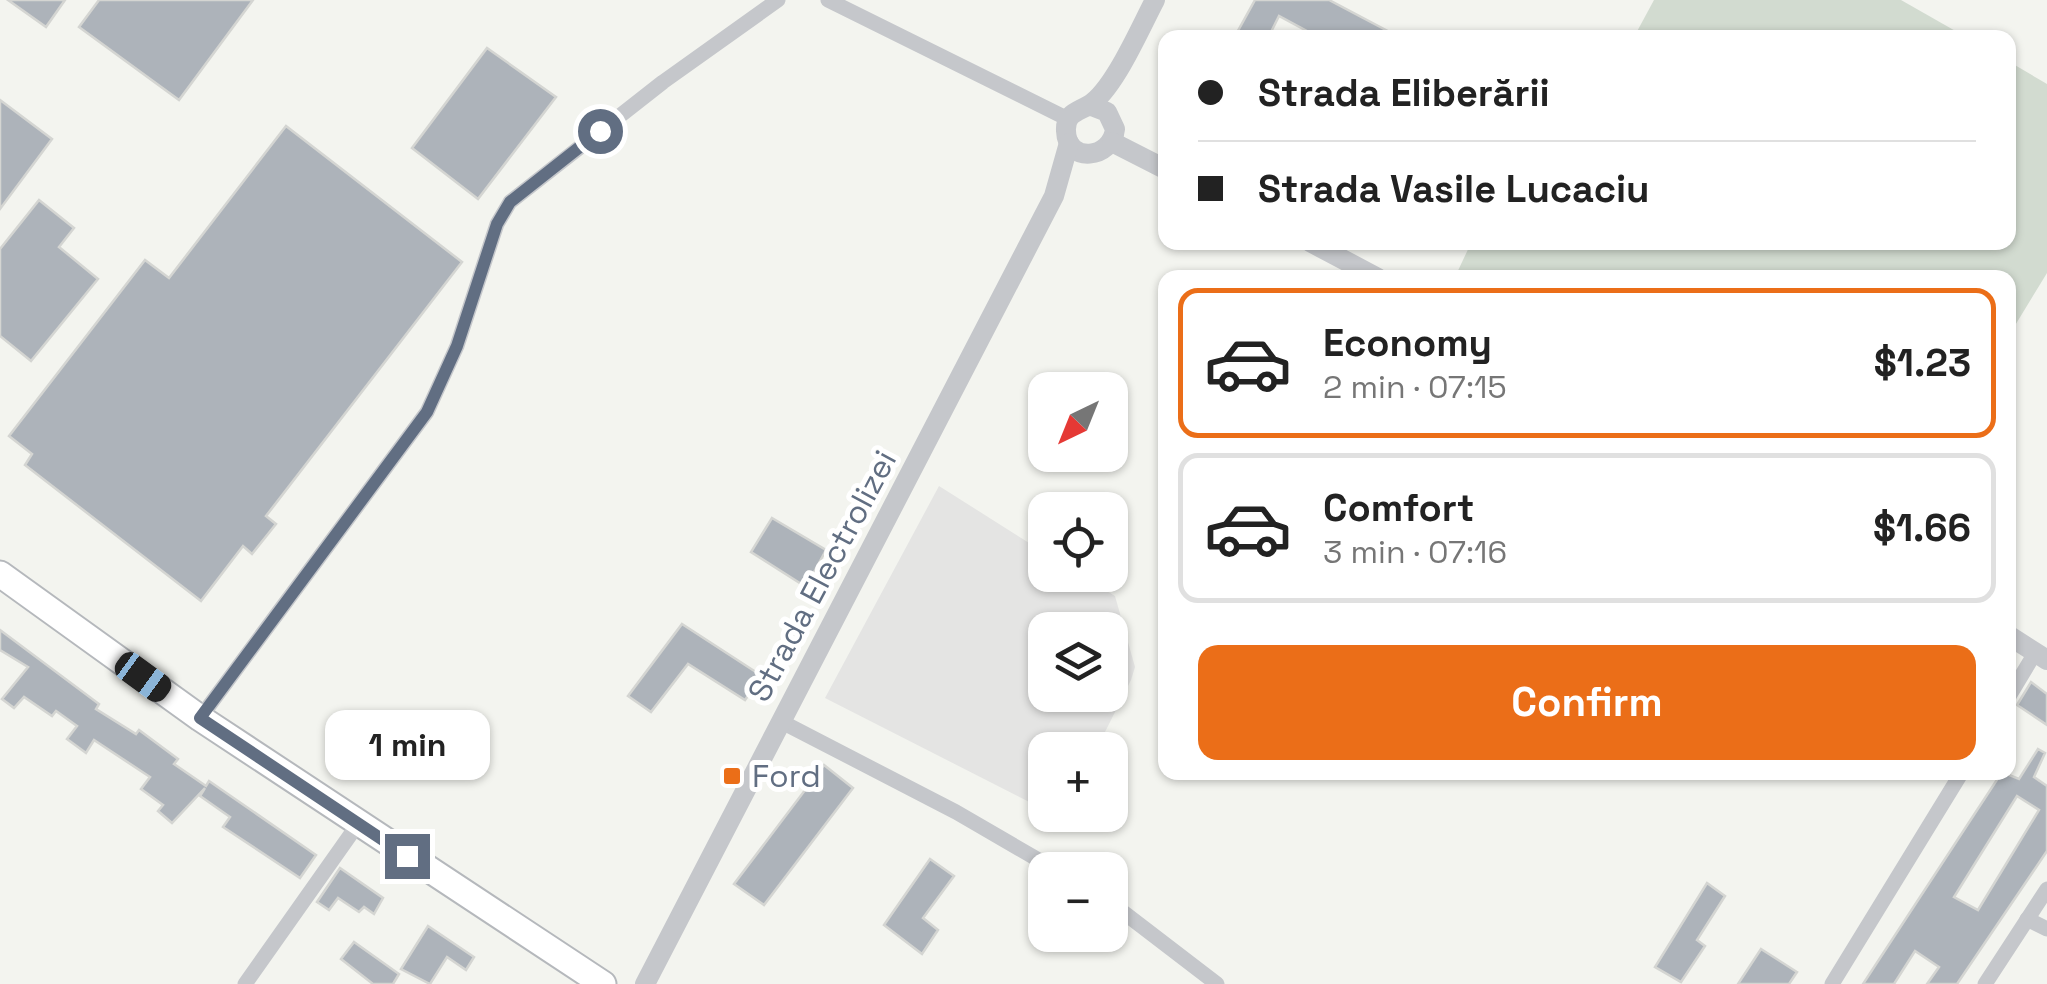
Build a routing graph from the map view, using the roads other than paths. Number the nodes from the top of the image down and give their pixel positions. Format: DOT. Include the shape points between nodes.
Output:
graph roads {
  1 [pos="778,0"];
  2 [pos="828,0"];
  3 [pos="1155,0"];
  4 [pos="1119,69"];
  5 [pos="1089,106"];
  6 [pos="1111,116"];
  7 [pos="1068,119"];
  8 [pos="1112,142"];
  9 [pos="1069,143"];
  10 [pos="1089,155"];
  11 [pos="1158,165"];
  12 [pos="1054,196"];
  13 [pos="1325,250"];
  14 [pos="1363,270"];
  15 [pos="0,574"];
  16 [pos="2016,639"];
  17 [pos="2041,656"];
  18 [pos="2016,688"];
  19 [pos="200,718"];
  20 [pos="780,721"];
  21 [pos="1957,780"];
  22 [pos="358,824"];
  23 [pos="1028,854"];
  24 [pos="2047,890"];
  25 [pos="1128,916"];
  26 [pos="2028,918"];
  27 [pos="2047,929"];
  28 [pos="245,984"];
  29 [pos="603,984"];
  30 [pos="645,984"];
  31 [pos="1218,984"];
  32 [pos="1832,984"];
  33 [pos="1985,984"];
  1 -- 19 [label="street" via="510,202 427,412"];
  2 -- 7 [label="street"];
  3 -- 4 [label="street"];
  4 -- 5 [label="street"];
  4 -- 6 [label="street"];
  5 -- 6 [label="street"];
  5 -- 7 [label="street"];
  6 -- 8 [label="street"];
  7 -- 9 [label="street"];
  8 -- 10 [label="street"];
  8 -- 11 [label="street"];
  9 -- 10 [label="street"];
  9 -- 12 [label="street, Strada Electrolizei"];
  10 -- 12 [label="street, Strada Electrolizei"];
  12 -- 20 [label="street, Strada Electrolizei"];
  13 -- 14 [label="street"];
  15 -- 19 [label="main road"];
  16 -- 17 [label="street"];
  17 -- 18 [label="street"];
  19 -- 22 [label="main road"];
  20 -- 23 [label="street"];
  20 -- 30 [label="street, Strada Electrolizei"];
  21 -- 32 [label="street"];
  22 -- 28 [label="street"];
  22 -- 29 [label="main road"];
  24 -- 26 [label="street"];
  25 -- 31 [label="street"];
  26 -- 27 [label="street"];
  26 -- 33 [label="street"];
}
